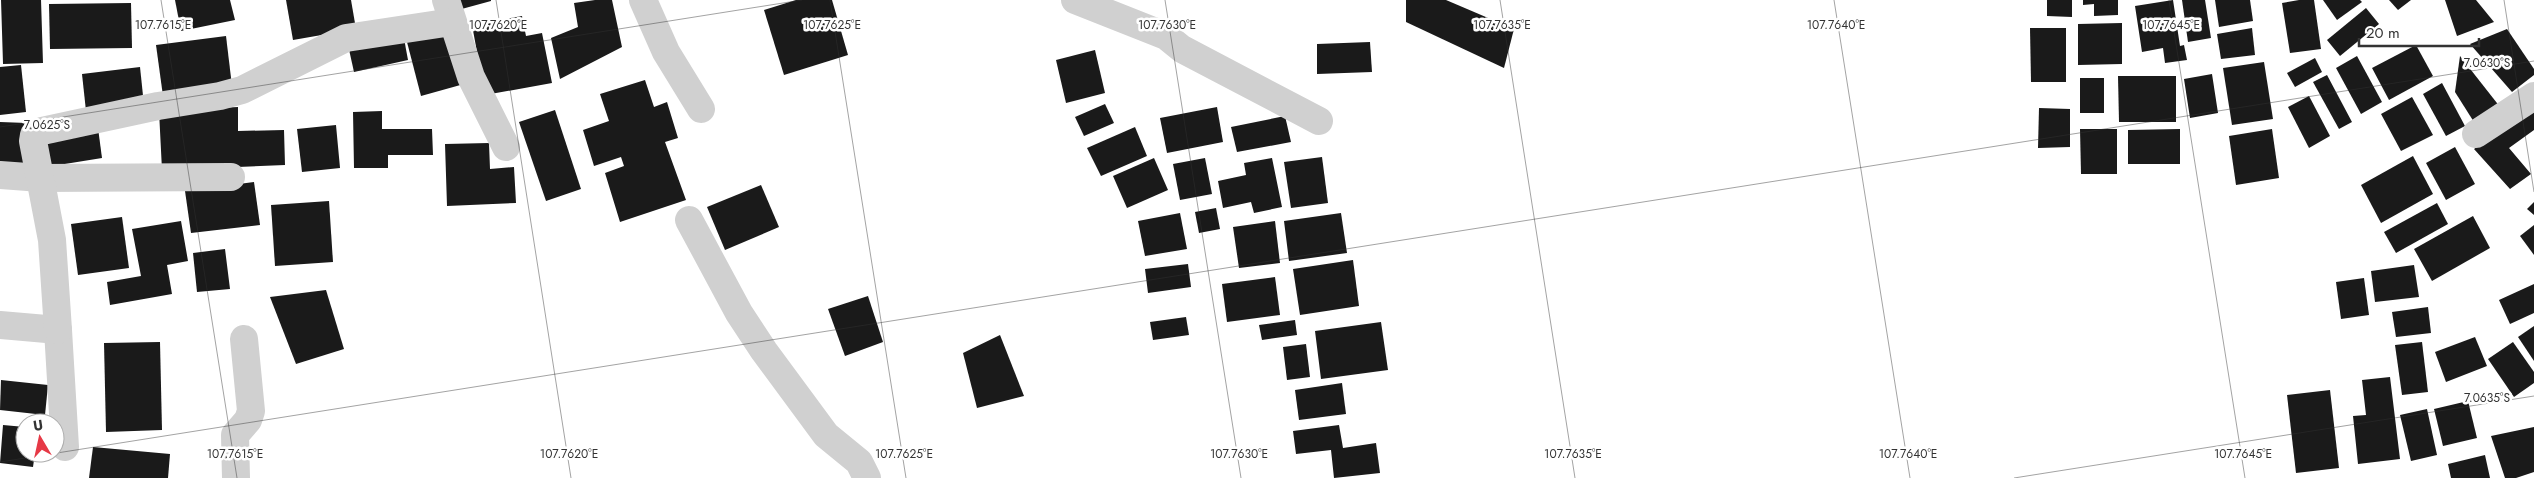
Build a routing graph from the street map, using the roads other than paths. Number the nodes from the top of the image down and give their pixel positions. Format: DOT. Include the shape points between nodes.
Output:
graph roads {
  1 [pos="643,0"];
  2 [pos="1075,0"];
  3 [pos="449,11"];
  4 [pos="2534,96"];
  5 [pos="701,109"];
  6 [pos="1319,121"];
  7 [pos="2476,134"];
  8 [pos="506,147"];
  9 [pos="0,175"];
  10 [pos="230,177"];
  11 [pos="41,178"];
  12 [pos="688,220"];
  13 [pos="0,324"];
  14 [pos="58,330"];
  15 [pos="244,339"];
  16 [pos="62,413"];
  17 [pos="236,478"];
  18 [pos="867,478"];
  1 -- 5 [label="street" via="666,52"];
  2 -- 6 [label="street" via="1166,36 1182,49"];
  3 -- 8 [label="street" via="471,76"];
  3 -- 11 [label="street" via="346,38 242,90 42,131 34,137"];
  4 -- 7 [label="street"];
  9 -- 11 [label="street"];
  10 -- 11 [label="street"];
  11 -- 14 [label="street" via="52,240"];
  12 -- 18 [label="street" via="739,314 764,351 826,435 859,462"];
  13 -- 14 [label="street"];
  14 -- 16 [label="street"];
  15 -- 17 [label="street" via="251,411 235,435"];
}
